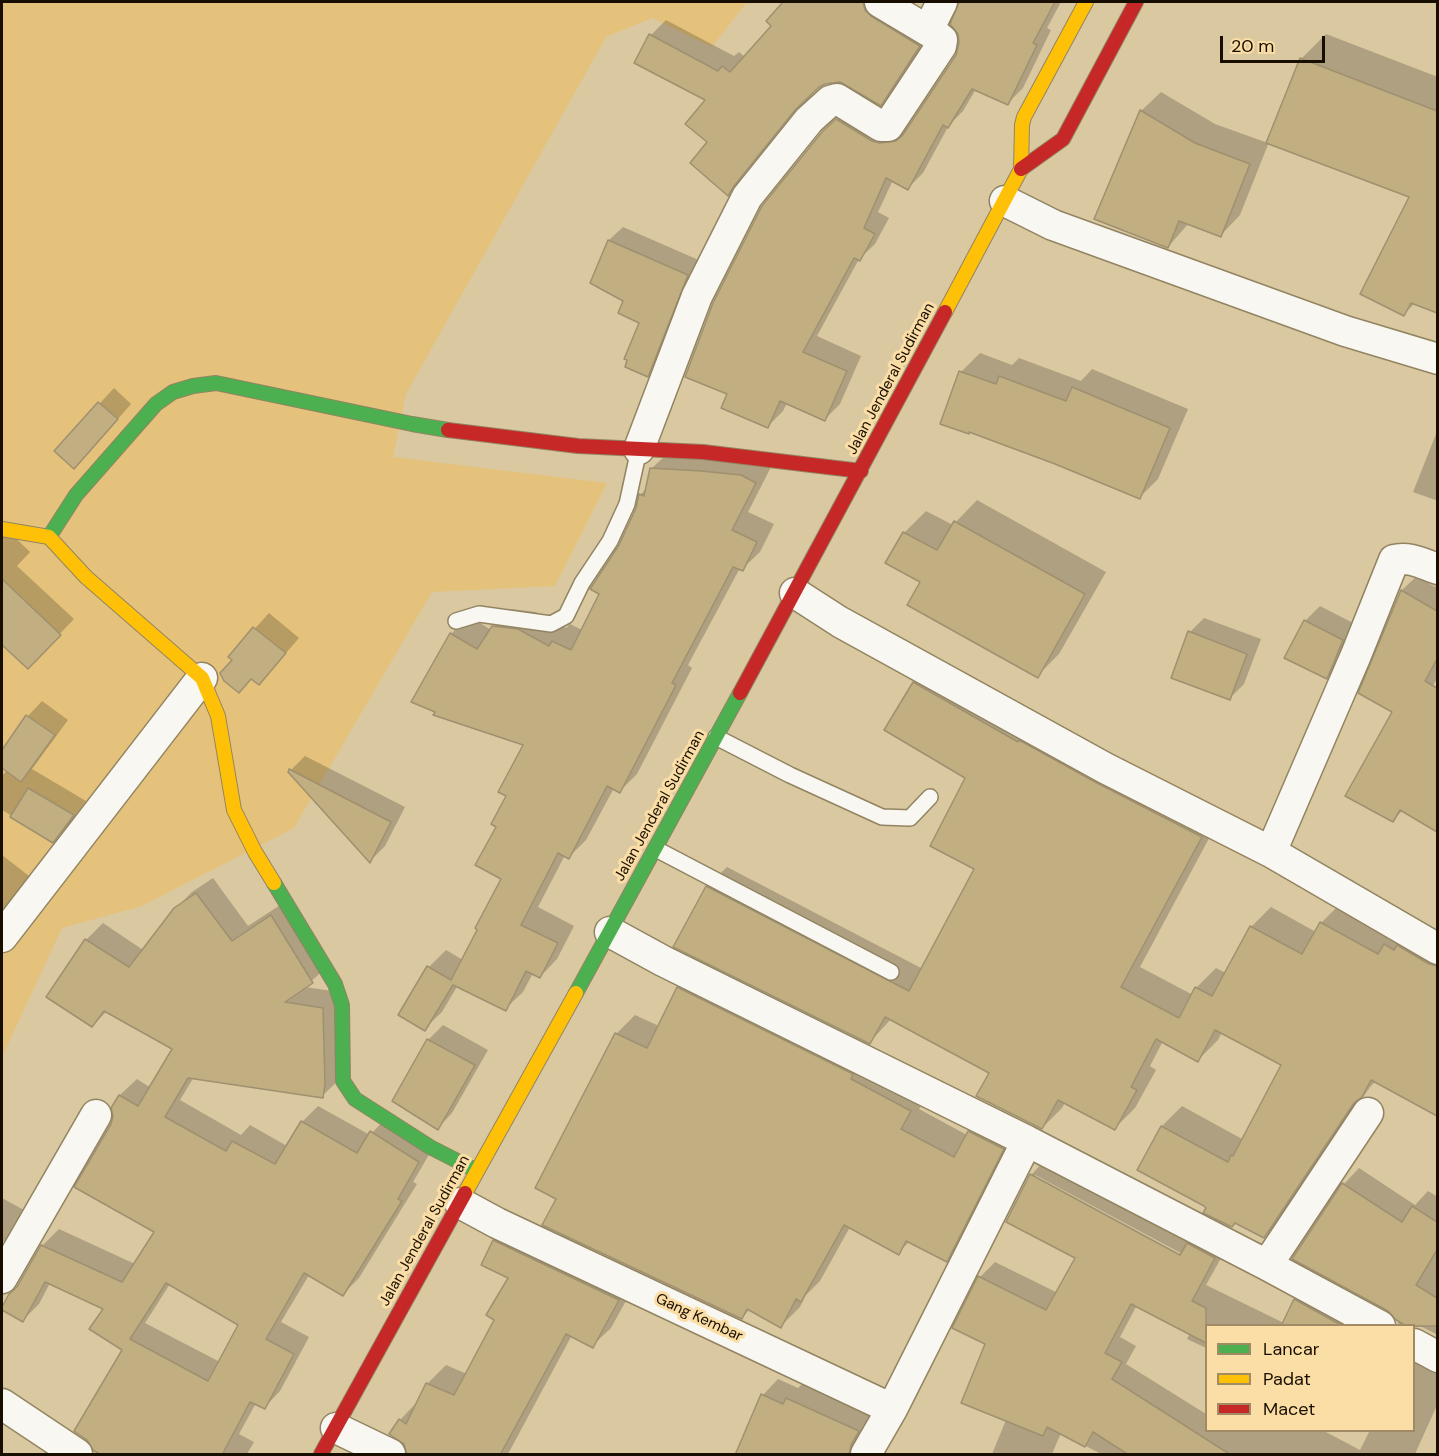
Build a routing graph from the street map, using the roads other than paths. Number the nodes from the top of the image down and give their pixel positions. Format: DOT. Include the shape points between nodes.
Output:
graph roads {
  1 [pos="880,2"];
  2 [pos="942,2"];
  3 [pos="1086,2"];
  4 [pos="1136,2"];
  5 [pos="928,30"];
  6 [pos="1021,170"];
  7 [pos="1005,201"];
  8 [pos="1437,359"];
  9 [pos="639,449"];
  10 [pos="861,471"];
  11 [pos="2,529"];
  12 [pos="49,537"];
  13 [pos="1437,569"];
  14 [pos="795,594"];
  15 [pos="456,621"];
  16 [pos="202,678"];
  17 [pos="717,737"];
  18 [pos="930,797"];
  19 [pos="656,849"];
  20 [pos="1270,852"];
  21 [pos="610,932"];
  22 [pos="2,937"];
  23 [pos="1437,949"];
  24 [pos="891,972"];
  25 [pos="1368,1113"];
  26 [pos="96,1115"];
  27 [pos="1026,1141"];
  28 [pos="477,1171"];
  29 [pos="460,1203"];
  30 [pos="1267,1265"];
  31 [pos="2,1278"];
  32 [pos="1376,1324"];
  33 [pos="1415,1345"];
  34 [pos="1437,1357"];
  35 [pos="2,1404"];
  36 [pos="892,1409"];
  37 [pos="336,1428"];
  38 [pos="77,1455"];
  39 [pos="321,1455"];
  40 [pos="390,1455"];
  41 [pos="866,1455"];
  1 -- 5 [label="street"];
  2 -- 5 [label="street"];
  3 -- 6 [label="main road, Jalan Jenderal Sudirman" via="1024,117"];
  4 -- 6 [label="main road, Jalan Jenderal Sudirman" via="1063,138"];
  5 -- 9 [label="street" via="942,40 941,46 888,126 881,126 837,99 830,101 809,120 747,197 697,296"];
  6 -- 7 [label="main road, Jalan Jenderal Sudirman"];
  7 -- 8 [label="street" via="1053,225 1345,331"];
  7 -- 10 [label="main road, Jalan Jenderal Sudirman"];
  9 -- 10 [label="main road" via="703,452"];
  9 -- 12 [label="main road" via="498,437 412,424 216,383 193,386 173,392 156,404 76,495"];
  9 -- 15 [label="lane" via="627,504 566,616 551,624 479,614"];
  10 -- 14 [label="main road, Jalan Jenderal Sudirman"];
  11 -- 12 [label="main road"];
  12 -- 16 [label="main road" via="86,577"];
  13 -- 20 [label="street" via="1410,559 1394,560"];
  14 -- 17 [label="main road, Jalan Jenderal Sudirman"];
  14 -- 20 [label="street" via="1105,768"];
  16 -- 22 [label="street"];
  16 -- 28 [label="main road" via="218,716 234,810 335,984 342,1005 343,1081 355,1099 430,1147"];
  17 -- 18 [label="lane" via="882,817 910,818"];
  17 -- 19 [label="main road, Jalan Jenderal Sudirman"];
  19 -- 21 [label="main road, Jalan Jenderal Sudirman"];
  19 -- 24 [label="lane"];
  20 -- 23 [label="street"];
  21 -- 27 [label="street" via="663,962"];
  21 -- 28 [label="main road, Jalan Jenderal Sudirman"];
  25 -- 30 [label="street"];
  26 -- 31 [label="street"];
  27 -- 30 [label="street"];
  27 -- 36 [label="street"];
  28 -- 29 [label="main road, Jalan Jenderal Sudirman"];
  29 -- 36 [label="street, Gang Kembar"];
  29 -- 37 [label="main road, Jalan Jenderal Sudirman"];
  30 -- 32 [label="street"];
  33 -- 34 [label="street"];
  35 -- 38 [label="street"];
  36 -- 41 [label="street"];
  37 -- 39 [label="main road, Jalan Jenderal Sudirman"];
  37 -- 40 [label="street"];
}
